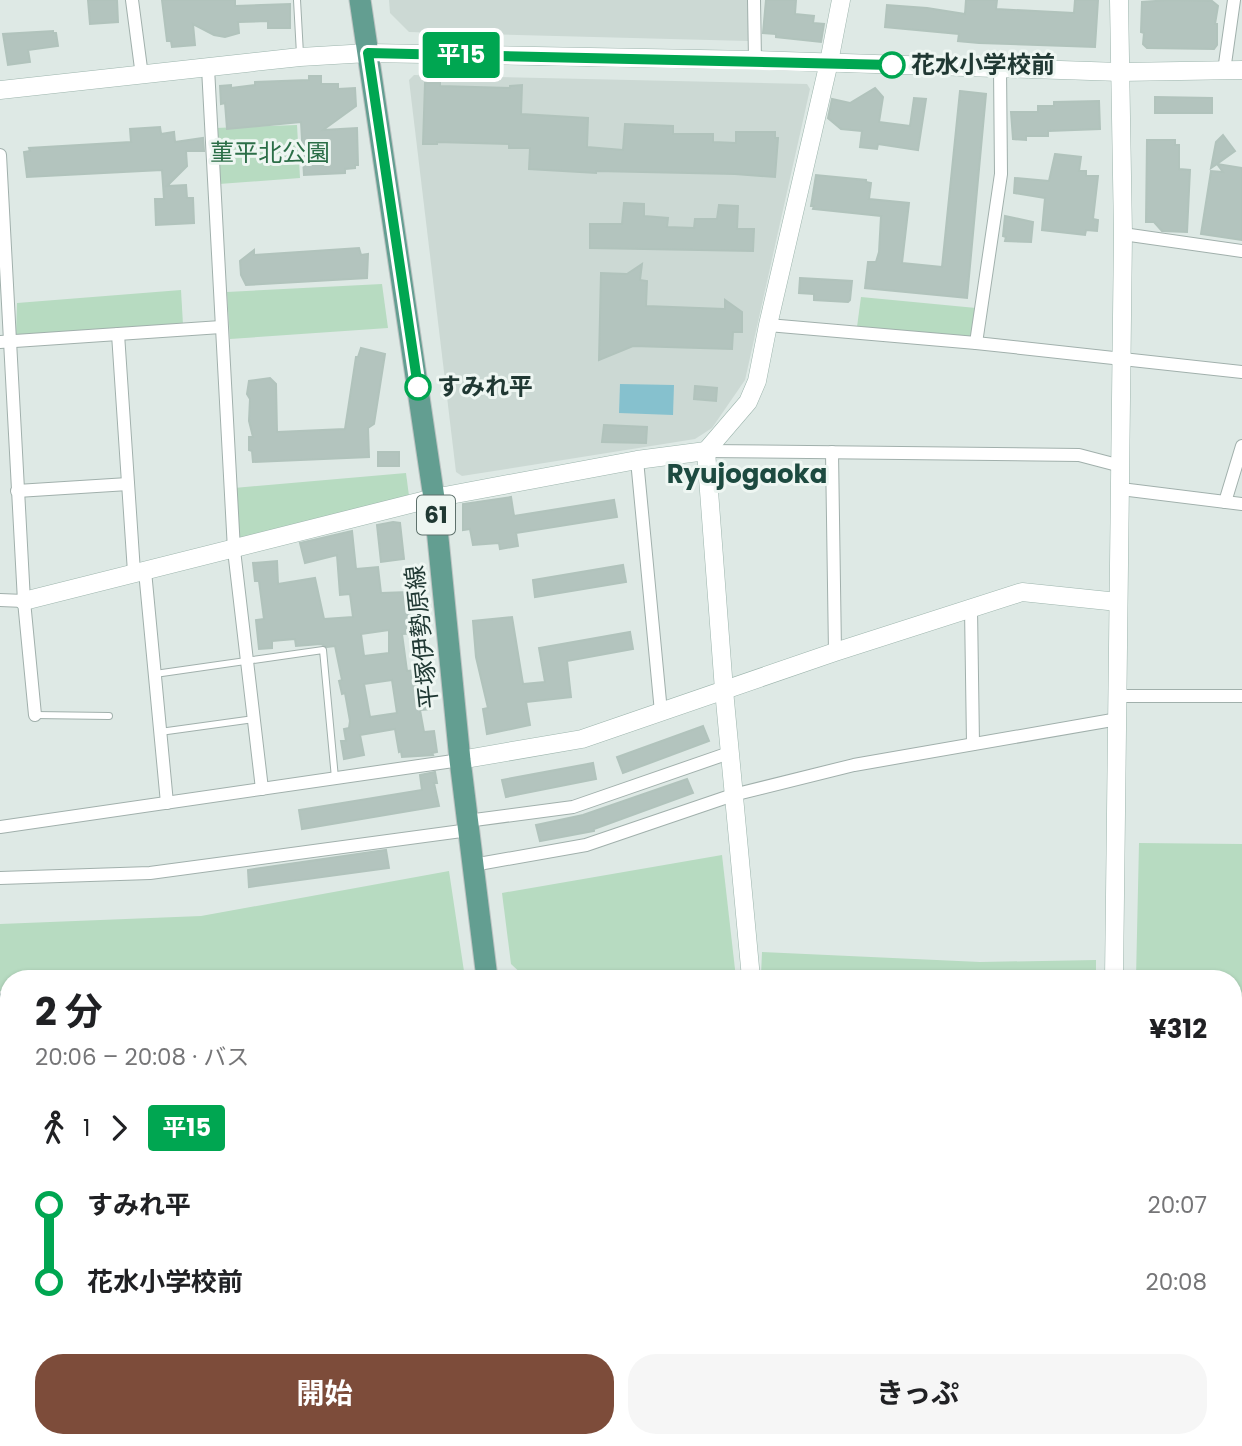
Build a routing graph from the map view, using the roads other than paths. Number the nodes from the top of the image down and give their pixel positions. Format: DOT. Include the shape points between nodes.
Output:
graph roads {
  1 [pos="132,0"];
  2 [pos="297,0"];
  3 [pos="360,0"];
  4 [pos="754,0"];
  5 [pos="841,0"];
  6 [pos="1119,0"];
  7 [pos="1234,0"];
  8 [pos="368,53"];
  9 [pos="300,57"];
  10 [pos="755,60"];
  11 [pos="829,62"];
  12 [pos="208,68"];
  13 [pos="1000,68"];
  14 [pos="1233,71"];
  15 [pos="1120,72"];
  16 [pos="142,76"];
  17 [pos="0,90"];
  18 [pos="0,155"];
  19 [pos="1123,234"];
  20 [pos="1242,251"];
  21 [pos="768,325"];
  22 [pos="221,327"];
  23 [pos="118,334"];
  24 [pos="4,342"];
  25 [pos="976,343"];
  26 [pos="1121,358"];
  27 [pos="1242,372"];
  28 [pos="1242,446"];
  29 [pos="706,451"];
  30 [pos="832,452"];
  31 [pos="637,460"];
  32 [pos="1121,466"];
  33 [pos="128,484"];
  34 [pos="1121,489"];
  35 [pos="17,491"];
  36 [pos="434,498"];
  37 [pos="1225,502"];
  38 [pos="1242,504"];
  39 [pos="234,550"];
  40 [pos="140,572"];
  41 [pos="0,600"];
  42 [pos="24,601"];
  43 [pos="1118,602"];
  44 [pos="971,608"];
  45 [pos="835,652"];
  46 [pos="247,660"];
  47 [pos="155,674"];
  48 [pos="724,690"];
  49 [pos="1118,696"];
  50 [pos="1242,696"];
  51 [pos="661,712"];
  52 [pos="35,715"];
  53 [pos="109,716"];
  54 [pos="254,719"];
  55 [pos="1118,719"];
  56 [pos="160,732"];
  57 [pos="973,744"];
  58 [pos="729,753"];
  59 [pos="460,760"];
  60 [pos="335,778"];
  61 [pos="262,789"];
  62 [pos="733,795"];
  63 [pos="167,803"];
  64 [pos="468,825"];
  65 [pos="0,827"];
  66 [pos="473,865"];
  67 [pos="0,878"];
  68 [pos="486,970"];
  69 [pos="750,970"];
  70 [pos="1114,970"];
  1 -- 16 [label="street"];
  2 -- 9 [label="lane"];
  3 -- 8 [label="main road, 平塚伊勢原線 / 61"];
  4 -- 10 [label="street"];
  5 -- 11 [label="street"];
  6 -- 15 [label="street"];
  7 -- 14 [label="street"];
  8 -- 9 [label="street"];
  8 -- 10 [label="street"];
  8 -- 36 [label="main road, 平塚伊勢原線 / 61"];
  9 -- 12 [label="street"];
  10 -- 11 [label="street"];
  11 -- 13 [label="street"];
  11 -- 21 [label="street"];
  12 -- 16 [label="street"];
  12 -- 22 [label="street"];
  13 -- 15 [label="street"];
  13 -- 25 [label="street" via="1002,174"];
  14 -- 15 [label="street"];
  15 -- 19 [label="street"];
  16 -- 17 [label="street"];
  18 -- 24 [label="street"];
  19 -- 20 [label="street"];
  19 -- 26 [label="street"];
  21 -- 25 [label="street"];
  21 -- 29 [label="street" via="748,402"];
  22 -- 23 [label="street"];
  22 -- 39 [label="street"];
  23 -- 24 [label="street"];
  23 -- 33 [label="street"];
  24 -- 35 [label="street"];
  25 -- 26 [label="street"];
  26 -- 27 [label="street"];
  26 -- 32 [label="street"];
  28 -- 37 [label="street"];
  29 -- 30 [label="street"];
  29 -- 31 [label="street"];
  29 -- 48 [label="street"];
  30 -- 32 [label="street" via="1079,455"];
  30 -- 45 [label="street"];
  31 -- 36 [label="street"];
  31 -- 51 [label="street"];
  32 -- 34 [label="street"];
  33 -- 35 [label="street"];
  33 -- 40 [label="street"];
  34 -- 37 [label="street"];
  34 -- 43 [label="street"];
  35 -- 42 [label="street"];
  36 -- 39 [label="street"];
  36 -- 59 [label="main road, 平塚伊勢原線 / 61"];
  37 -- 38 [label="street"];
  39 -- 40 [label="street"];
  39 -- 46 [label="street"];
  40 -- 42 [label="street"];
  40 -- 47 [label="street"];
  41 -- 42 [label="street"];
  42 -- 52 [label="street"];
  43 -- 44 [label="street" via="1022,592"];
  43 -- 49 [label="street"];
  44 -- 45 [label="street"];
  44 -- 57 [label="street"];
  45 -- 48 [label="street"];
  46 -- 47 [label="lane"];
  46 -- 54 [label="street"];
  46 -- 60 [label="lane" via="323,650"];
  47 -- 56 [label="street"];
  48 -- 51 [label="street"];
  48 -- 58 [label="street"];
  49 -- 50 [label="street"];
  49 -- 55 [label="street"];
  51 -- 59 [label="street" via="582,739"];
  52 -- 53 [label="lane"];
  54 -- 56 [label="lane"];
  54 -- 61 [label="street"];
  55 -- 57 [label="street"];
  55 -- 70 [label="street"];
  56 -- 63 [label="street"];
  57 -- 62 [label="street" via="854,765"];
  58 -- 62 [label="street"];
  58 -- 64 [label="street" via="573,807"];
  59 -- 60 [label="street"];
  59 -- 64 [label="main road, 平塚伊勢原線 / 61"];
  60 -- 61 [label="street"];
  61 -- 63 [label="street"];
  62 -- 66 [label="street" via="586,845"];
  62 -- 69 [label="street"];
  63 -- 65 [label="street"];
  64 -- 66 [label="main road, 平塚伊勢原線 / 61"];
  64 -- 67 [label="street" via="150,873"];
  66 -- 68 [label="main road, 平塚伊勢原線 / 61"];
}
